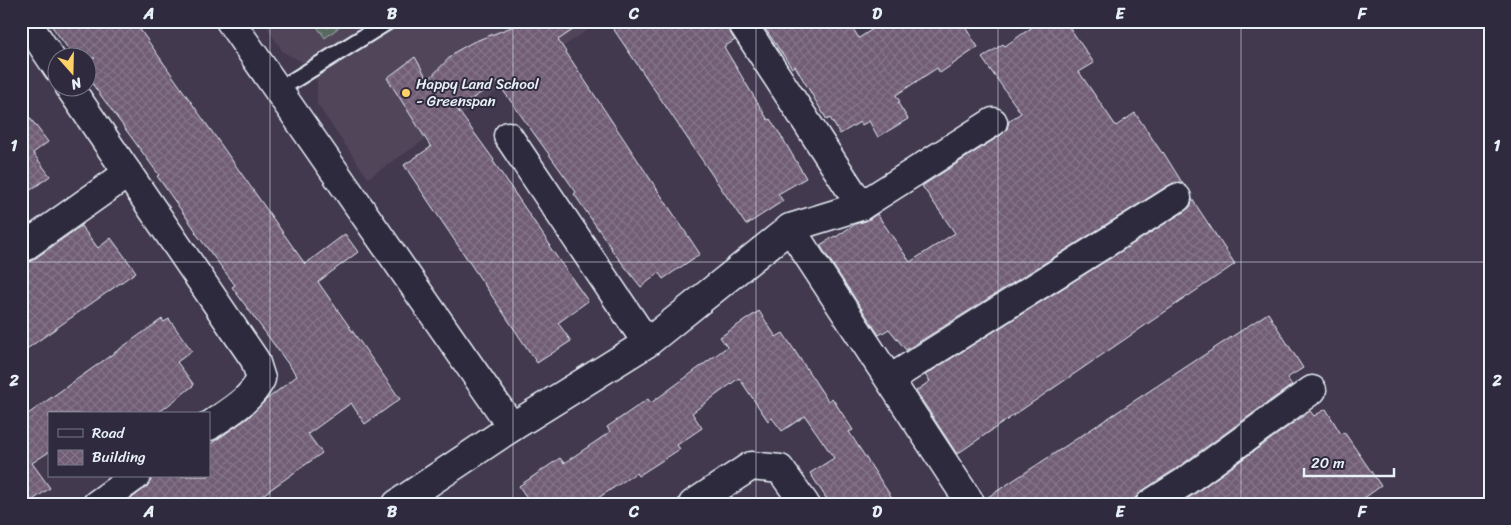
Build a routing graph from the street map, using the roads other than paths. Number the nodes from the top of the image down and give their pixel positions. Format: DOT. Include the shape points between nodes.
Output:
graph roads {
  1 [pos="26,21"];
  2 [pos="230,21"];
  3 [pos="389,21"];
  4 [pos="741,21"];
  5 [pos="48,54"];
  6 [pos="278,90"];
  7 [pos="77,98"];
  8 [pos="993,122"];
  9 [pos="508,136"];
  10 [pos="128,173"];
  11 [pos="1176,198"];
  12 [pos="861,206"];
  13 [pos="790,228"];
  14 [pos="21,249"];
  15 [pos="647,343"];
  16 [pos="890,379"];
  17 [pos="1312,390"];
  18 [pos="210,425"];
  19 [pos="512,427"];
  20 [pos="133,478"];
  21 [pos="97,504"];
  22 [pos="397,504"];
  23 [pos="694,504"];
  24 [pos="805,504"];
  25 [pos="971,504"];
  26 [pos="1150,504"];
  1 -- 5 [label="street"];
  2 -- 6 [label="street"];
  3 -- 6 [label="lane"];
  4 -- 12 [label="street"];
  6 -- 19 [label="street"];
  7 -- 10 [label="street"];
  8 -- 12 [label="street"];
  9 -- 15 [label="street"];
  10 -- 14 [label="street"];
  10 -- 18 [label="street" via="255,360 261,378 255,391"];
  11 -- 16 [label="street"];
  12 -- 13 [label="street"];
  13 -- 15 [label="street"];
  13 -- 16 [label="street"];
  15 -- 19 [label="street"];
  16 -- 25 [label="street"];
  17 -- 26 [label="street"];
  19 -- 22 [label="street"];
  20 -- 21 [label="street"];
  23 -- 24 [label="street" via="751,466 780,469"];
}
